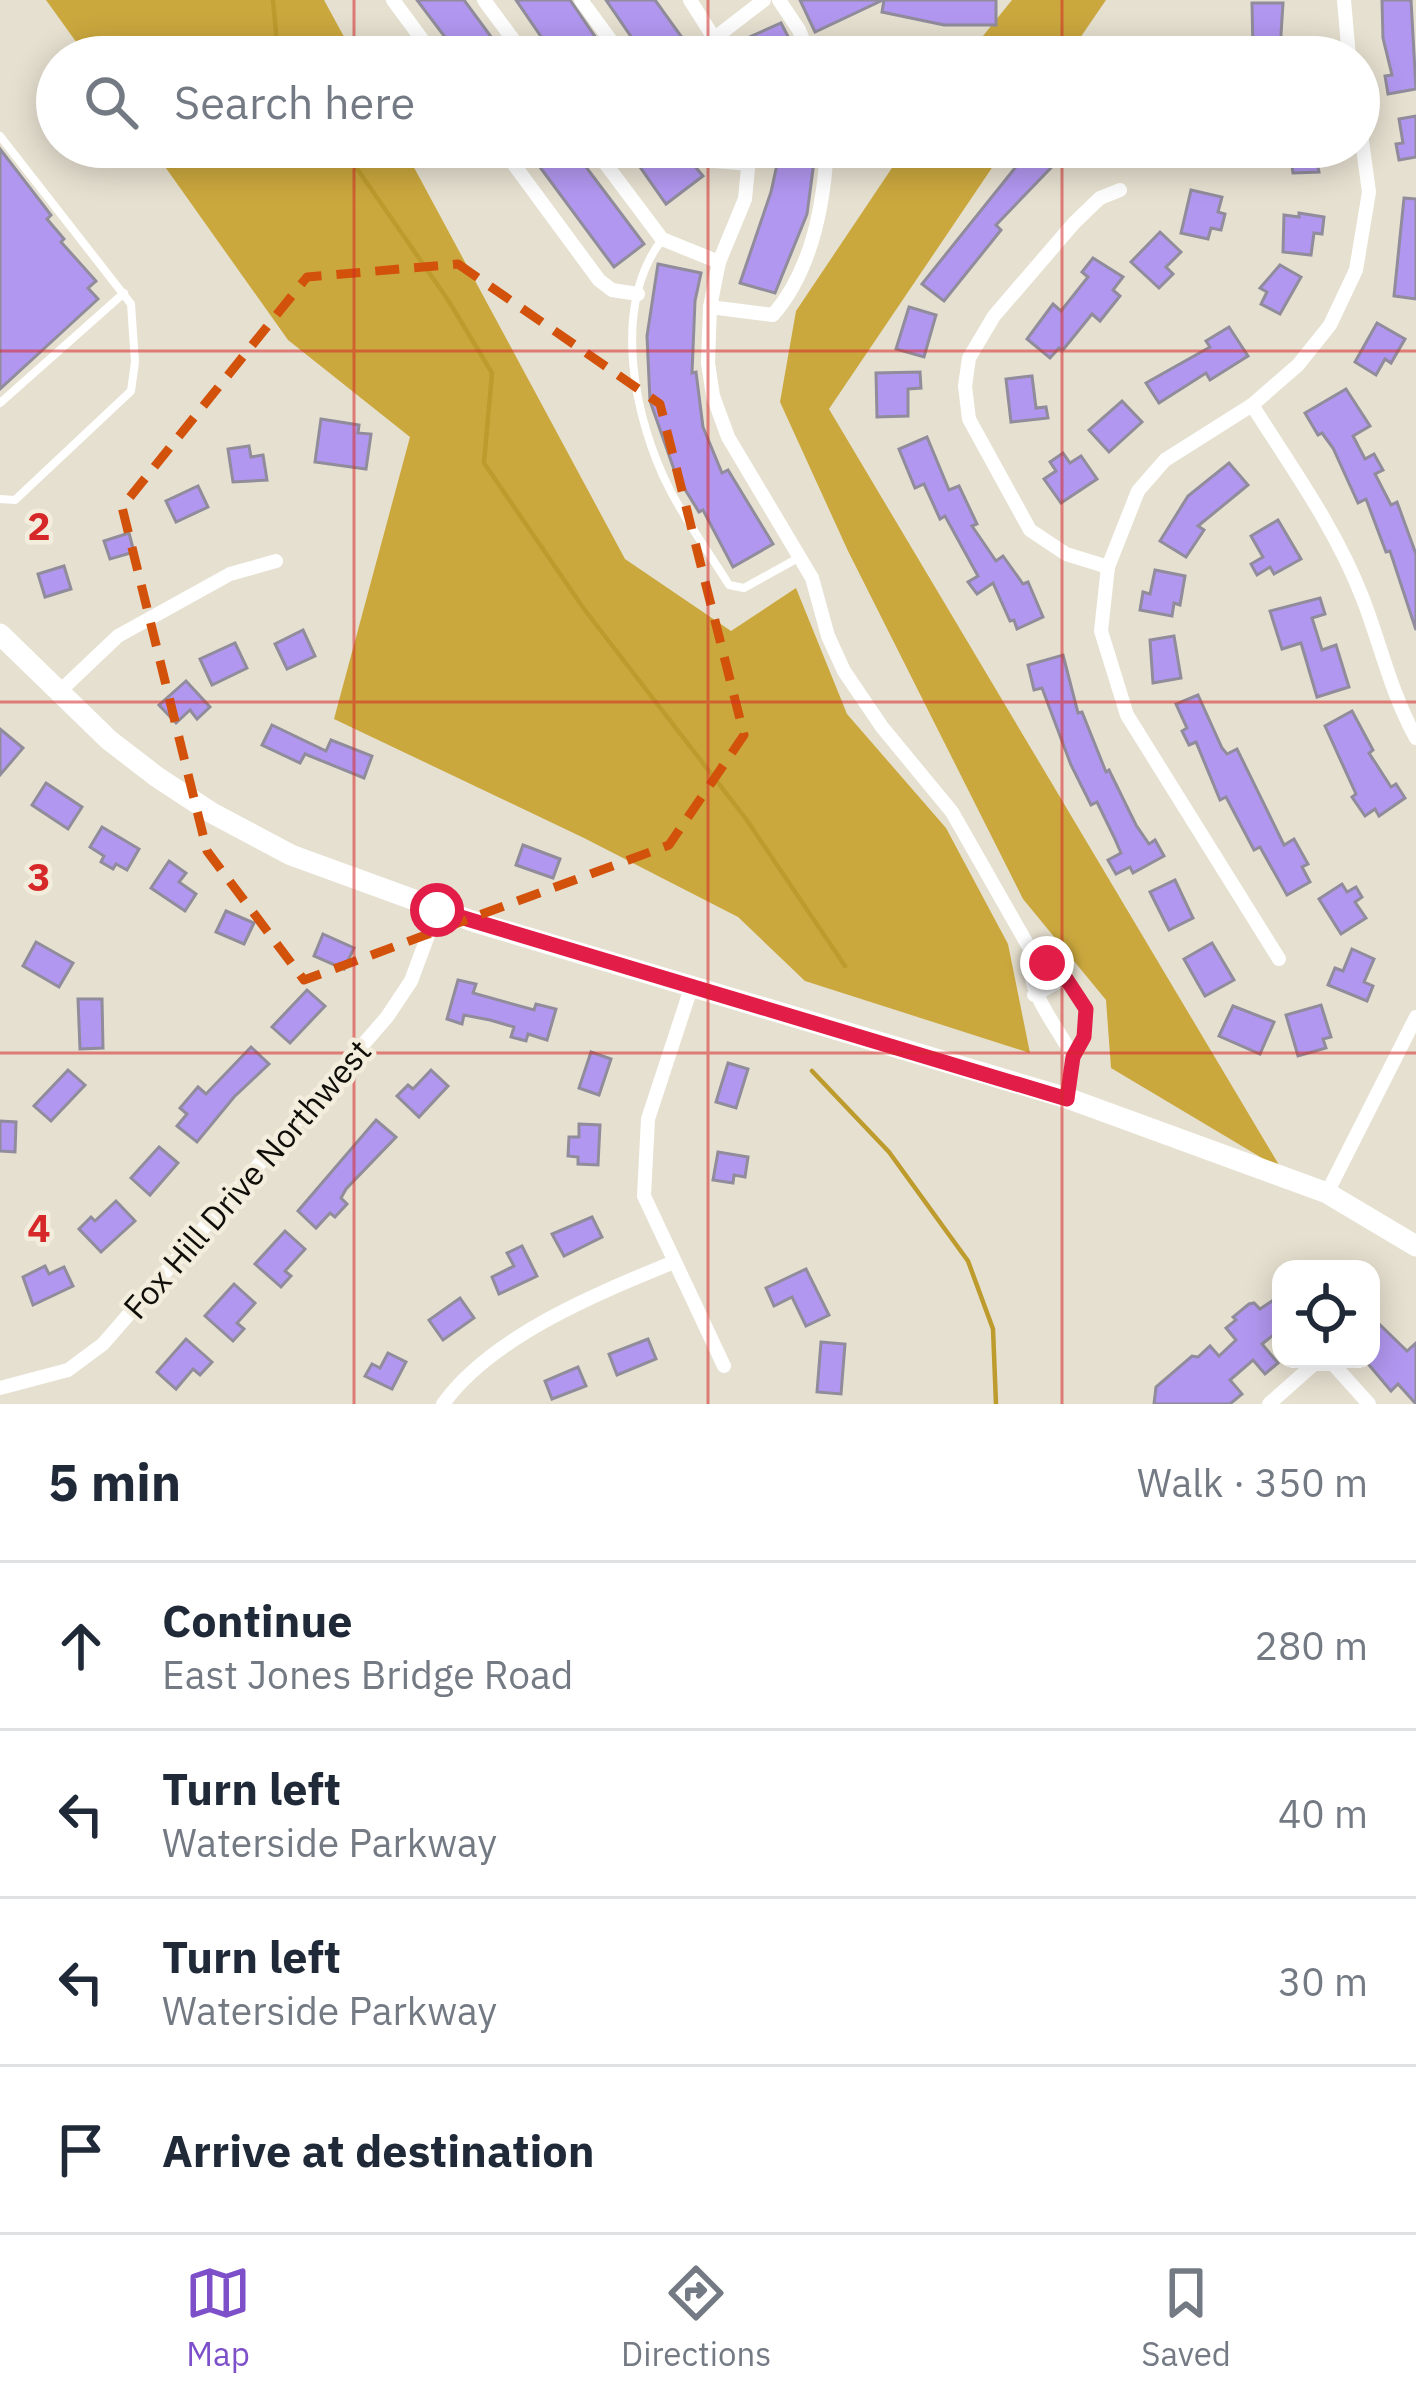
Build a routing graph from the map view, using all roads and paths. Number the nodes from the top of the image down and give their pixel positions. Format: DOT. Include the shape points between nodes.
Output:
graph roads {
  1 [pos="392,0"];
  2 [pos="484,0"];
  3 [pos="581,0"];
  4 [pos="690,0"];
  5 [pos="764,0"];
  6 [pos="779,0"];
  7 [pos="1344,0"];
  8 [pos="419,36"];
  9 [pos="511,36"];
  10 [pos="608,36"];
  11 [pos="715,36"];
  12 [pos="717,36"];
  13 [pos="801,36"];
  14 [pos="1347,36"];
  15 [pos="0,136"];
  16 [pos="516,168"];
  17 [pos="609,168"];
  18 [pos="749,168"];
  19 [pos="826,168"];
  20 [pos="1366,168"];
  21 [pos="1120,190"];
  22 [pos="662,239"];
  23 [pos="719,262"];
  24 [pos="124,293"];
  25 [pos="638,294"];
  26 [pos="710,307"];
  27 [pos="0,403"];
  28 [pos="1252,405"];
  29 [pos="0,499"];
  30 [pos="801,557"];
  31 [pos="276,561"];
  32 [pos="1108,567"];
  33 [pos="0,634"];
  34 [pos="58,693"];
  35 [pos="1416,738"];
  36 [pos="437,910"];
  37 [pos="1030,949"];
  38 [pos="1279,959"];
  39 [pos="1065,977"];
  40 [pos="692,985"];
  41 [pos="1034,995"];
  42 [pos="1416,1017"];
  43 [pos="1073,1057"];
  44 [pos="1067,1099"];
  45 [pos="1327,1193"];
  46 [pos="1416,1246"];
  47 [pos="674,1262"];
  48 [pos="724,1366"];
  49 [pos="0,1388"];
  50 [pos="443,1404"];
  51 [pos="1269,1404"];
  52 [pos="1370,1404"];
  1 -- 8 [label="street"];
  2 -- 9 [label="street"];
  3 -- 10 [label="street"];
  4 -- 11 [label="street"];
  5 -- 12 [label="street"];
  6 -- 13 [label="street"];
  7 -- 14 [label="street"];
  15 -- 24 [label="lane"];
  16 -- 25 [label="street" via="599,280"];
  17 -- 22 [label="street"];
  18 -- 23 [label="street"];
  19 -- 26 [label="street" via="825,196 794,290 773,315"];
  20 -- 28 [label="street" via="1370,192 1356,270 1330,326"];
  21 -- 32 [label="street" via="1087,211 994,316 969,358 965,386 969,419 1030,530 1066,554"];
  22 -- 23 [label="street"];
  22 -- 25 [label="lane"];
  23 -- 26 [label="street"];
  24 -- 27 [label="lane"];
  24 -- 29 [label="lane" via="134,336 131,391 15,500"];
  25 -- 30 [label="lane" via="637,387 670,491 730,585 744,588"];
  26 -- 30 [label="street" via="713,396 728,437"];
  28 -- 32 [label="street" via="1165,460 1138,491"];
  28 -- 35 [label="street" via="1334,536"];
  30 -- 37 [label="street" via="844,671 952,812"];
  31 -- 34 [label="street" via="230,574 118,636"];
  32 -- 38 [label="street" via="1101,631 1127,715"];
  33 -- 34 [label="street"];
  34 -- 36 [label="street" via="212,813 291,855"];
  36 -- 40 [label="street"];
  36 -- 49 [label="street, Fox Hill Drive Northwest" via="411,981 387,1017 103,1344 68,1370"];
  37 -- 39 [label="street"];
  37 -- 41 [label="street"];
  39 -- 41 [label="street"];
  39 -- 43 [label="street" via="1086,1009"];
  40 -- 44 [label="street"];
  40 -- 47 [label="street" via="648,1119 644,1196"];
  41 -- 43 [label="street"];
  42 -- 45 [label="street"];
  43 -- 44 [label="street"];
  44 -- 45 [label="street"];
  45 -- 46 [label="street"];
  47 -- 48 [label="street"];
  47 -- 50 [label="street" via="500,1348"];
  51 -- 52 [label="street" via="1314,1364 1334,1364"];
}
